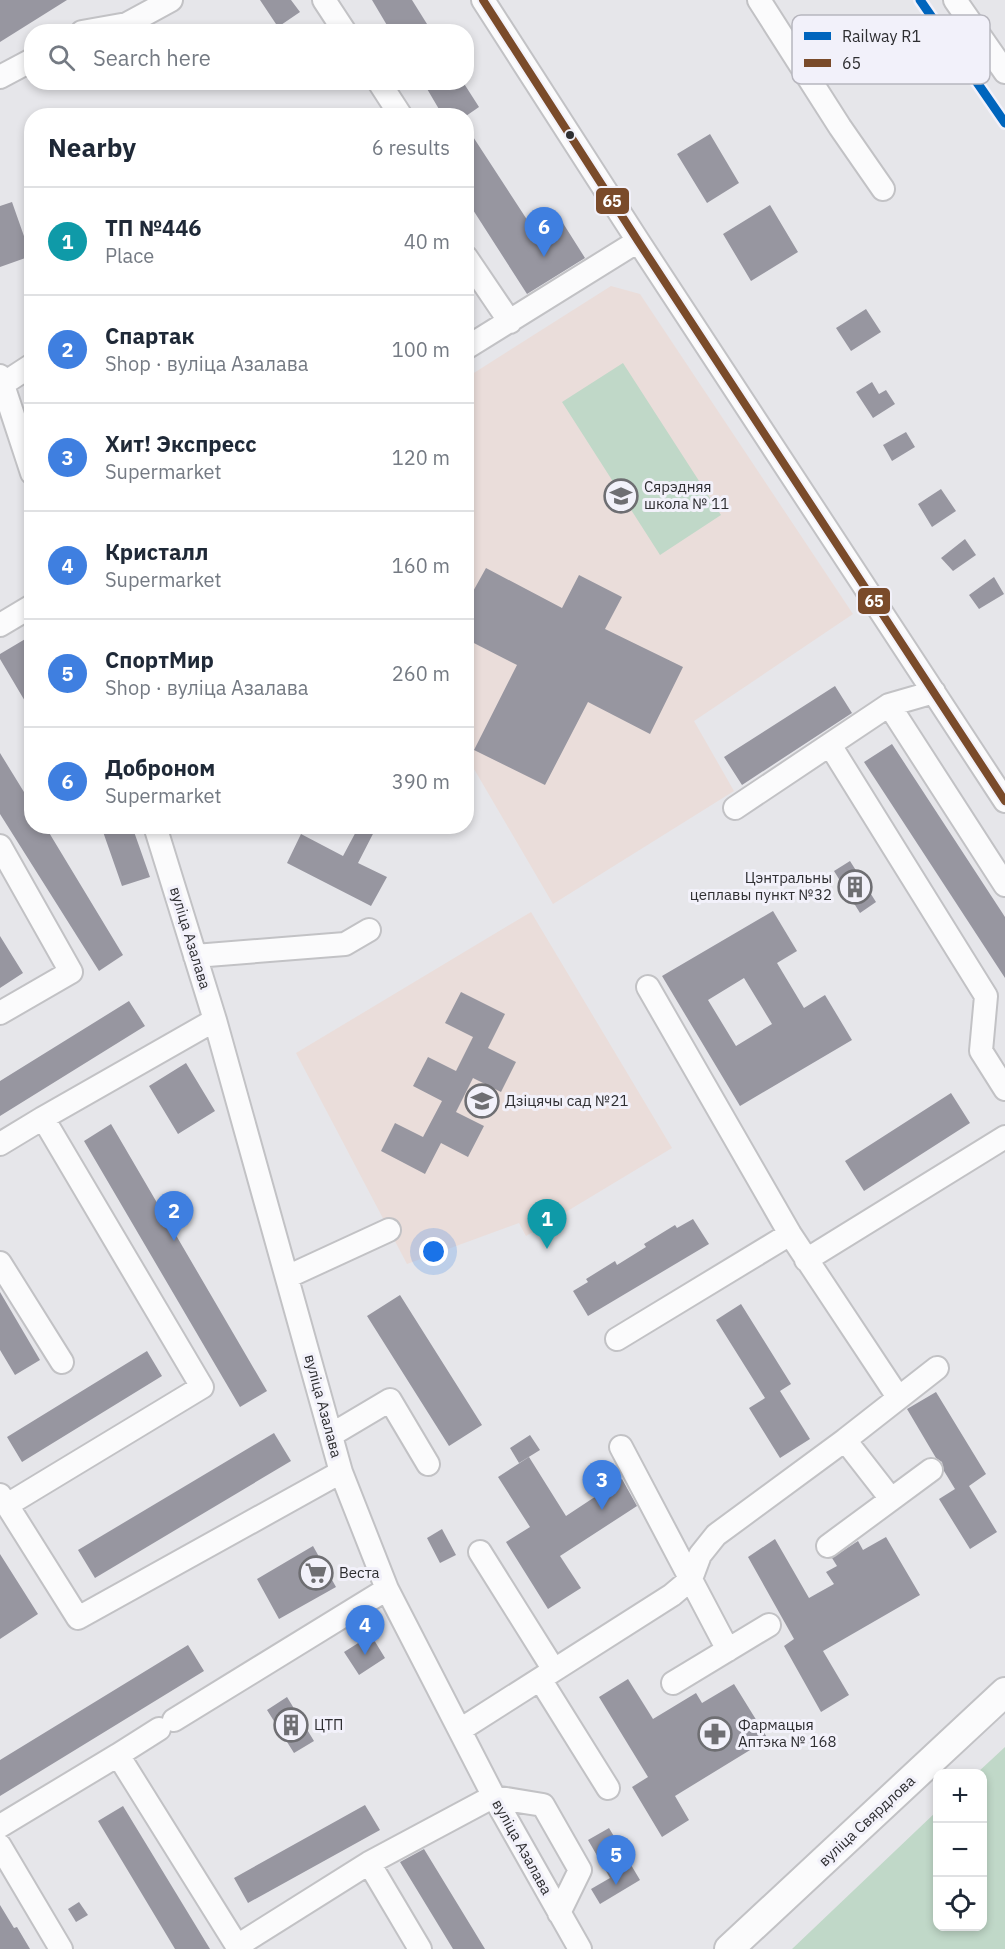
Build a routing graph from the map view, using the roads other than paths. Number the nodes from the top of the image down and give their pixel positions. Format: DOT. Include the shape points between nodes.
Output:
graph roads {
  1 [pos="171,0"];
  2 [pos="324,0"];
  3 [pos="483,0"];
  4 [pos="759,0"];
  5 [pos="955,0"];
  6 [pos="965,15"];
  7 [pos="128,24"];
  8 [pos="340,24"];
  9 [pos="990,50"];
  10 [pos="792,52"];
  11 [pos="24,64"];
  12 [pos="1005,72"];
  13 [pos="0,78"];
  14 [pos="813,84"];
  15 [pos="384,90"];
  16 [pos="396,108"];
  17 [pos="883,189"];
  18 [pos="638,241"];
  19 [pos="474,269"];
  20 [pos="510,322"];
  21 [pos="474,343"];
  22 [pos="24,368"];
  23 [pos="1,380"];
  24 [pos="24,449"];
  25 [pos="24,611"];
  26 [pos="0,625"];
  27 [pos="934,692"];
  28 [pos="889,705"];
  29 [pos="830,745"];
  30 [pos="1005,801"];
  31 [pos="735,808"];
  32 [pos="157,834"];
  33 [pos="0,846"];
  34 [pos="1005,885"];
  35 [pos="369,930"];
  36 [pos="195,956"];
  37 [pos="648,987"];
  38 [pos="0,1013"];
  39 [pos="215,1020"];
  40 [pos="1005,1089"];
  41 [pos="43,1118"];
  42 [pos="1005,1137"];
  43 [pos="0,1144"];
  44 [pos="389,1230"];
  45 [pos="790,1234"];
  46 [pos="806,1260"];
  47 [pos="0,1263"];
  48 [pos="287,1277"];
  49 [pos="617,1340"];
  50 [pos="62,1362"];
  51 [pos="937,1368"];
  52 [pos="898,1397"];
  53 [pos="331,1435"];
  54 [pos="845,1440"];
  55 [pos="621,1447"];
  56 [pos="428,1464"];
  57 [pos="931,1470"];
  58 [pos="341,1472"];
  59 [pos="891,1499"];
  60 [pos="3,1500"];
  61 [pos="828,1546"];
  62 [pos="480,1552"];
  63 [pos="691,1579"];
  64 [pos="387,1589"];
  65 [pos="769,1625"];
  66 [pos="728,1650"];
  67 [pos="547,1675"];
  68 [pos="673,1683"];
  69 [pos="1005,1692"];
  70 [pos="460,1730"];
  71 [pos="118,1755"];
  72 [pos="608,1788"];
  73 [pos="494,1797"];
  74 [pos="0,1826"];
  75 [pos="0,1846"];
  76 [pos="369,1863"];
  77 [pos="559,1913"];
  78 [pos="238,1947"];
  79 [pos="62,1949"];
  80 [pos="420,1949"];
  81 [pos="580,1949"];
  82 [pos="729,1949"];
  1 -- 7 [label="street"];
  2 -- 8 [label="street"];
  3 -- 18 [label="street"];
  4 -- 10 [label="street"];
  5 -- 6 [label="street"];
  9 -- 12 [label="street"];
  11 -- 13 [label="street"];
  14 -- 17 [label="street"];
  15 -- 16 [label="street"];
  18 -- 20 [label="street"];
  18 -- 27 [label="street"];
  19 -- 20 [label="street"];
  20 -- 21 [label="street"];
  22 -- 23 [label="street"];
  23 -- 24 [label="street"];
  25 -- 26 [label="street"];
  27 -- 28 [label="street"];
  27 -- 30 [label="street"];
  28 -- 29 [label="street"];
  28 -- 34 [label="street"];
  29 -- 31 [label="street"];
  29 -- 40 [label="street" via="986,996 981,1051"];
  32 -- 36 [label="street, вуліца Азалава"];
  33 -- 38 [label="street" via="71,972"];
  35 -- 36 [label="street" via="345,944"];
  36 -- 39 [label="street, вуліца Азалава"];
  37 -- 45 [label="street"];
  39 -- 41 [label="street"];
  39 -- 48 [label="street, вуліца Азалава"];
  41 -- 43 [label="street"];
  41 -- 60 [label="street" via="202,1387"];
  42 -- 46 [label="street"];
  44 -- 48 [label="street"];
  45 -- 46 [label="street"];
  45 -- 49 [label="street"];
  46 -- 52 [label="street"];
  47 -- 50 [label="street"];
  48 -- 53 [label="street, вуліца Азалава"];
  51 -- 52 [label="street"];
  52 -- 54 [label="street"];
  53 -- 56 [label="street" via="390,1400"];
  53 -- 58 [label="street, вуліца Азалава"];
  54 -- 59 [label="street"];
  54 -- 63 [label="street" via="716,1534 700,1555"];
  55 -- 63 [label="street"];
  57 -- 59 [label="street"];
  58 -- 60 [label="street" via="78,1618"];
  58 -- 64 [label="street, вуліца Азалава"];
  59 -- 61 [label="street"];
  62 -- 67 [label="street"];
  63 -- 66 [label="street"];
  63 -- 67 [label="street"];
  64 -- 70 [label="street, вуліца Азалава"];
  64 -- 71 [label="street"];
  65 -- 66 [label="street"];
  66 -- 68 [label="street"];
  67 -- 70 [label="street"];
  67 -- 72 [label="street"];
  69 -- 82 [label="main road, вуліца Свярдлова"];
  70 -- 73 [label="street, вуліца Азалава"];
  71 -- 74 [label="street"];
  71 -- 78 [label="street"];
  73 -- 76 [label="street"];
  73 -- 77 [label="street, вуліца Азалава"];
  73 -- 77 [label="street" via="543,1805 580,1870"];
  75 -- 79 [label="street"];
  76 -- 78 [label="street"];
  76 -- 80 [label="street"];
  77 -- 81 [label="street, вуліца Азалава"];
}
